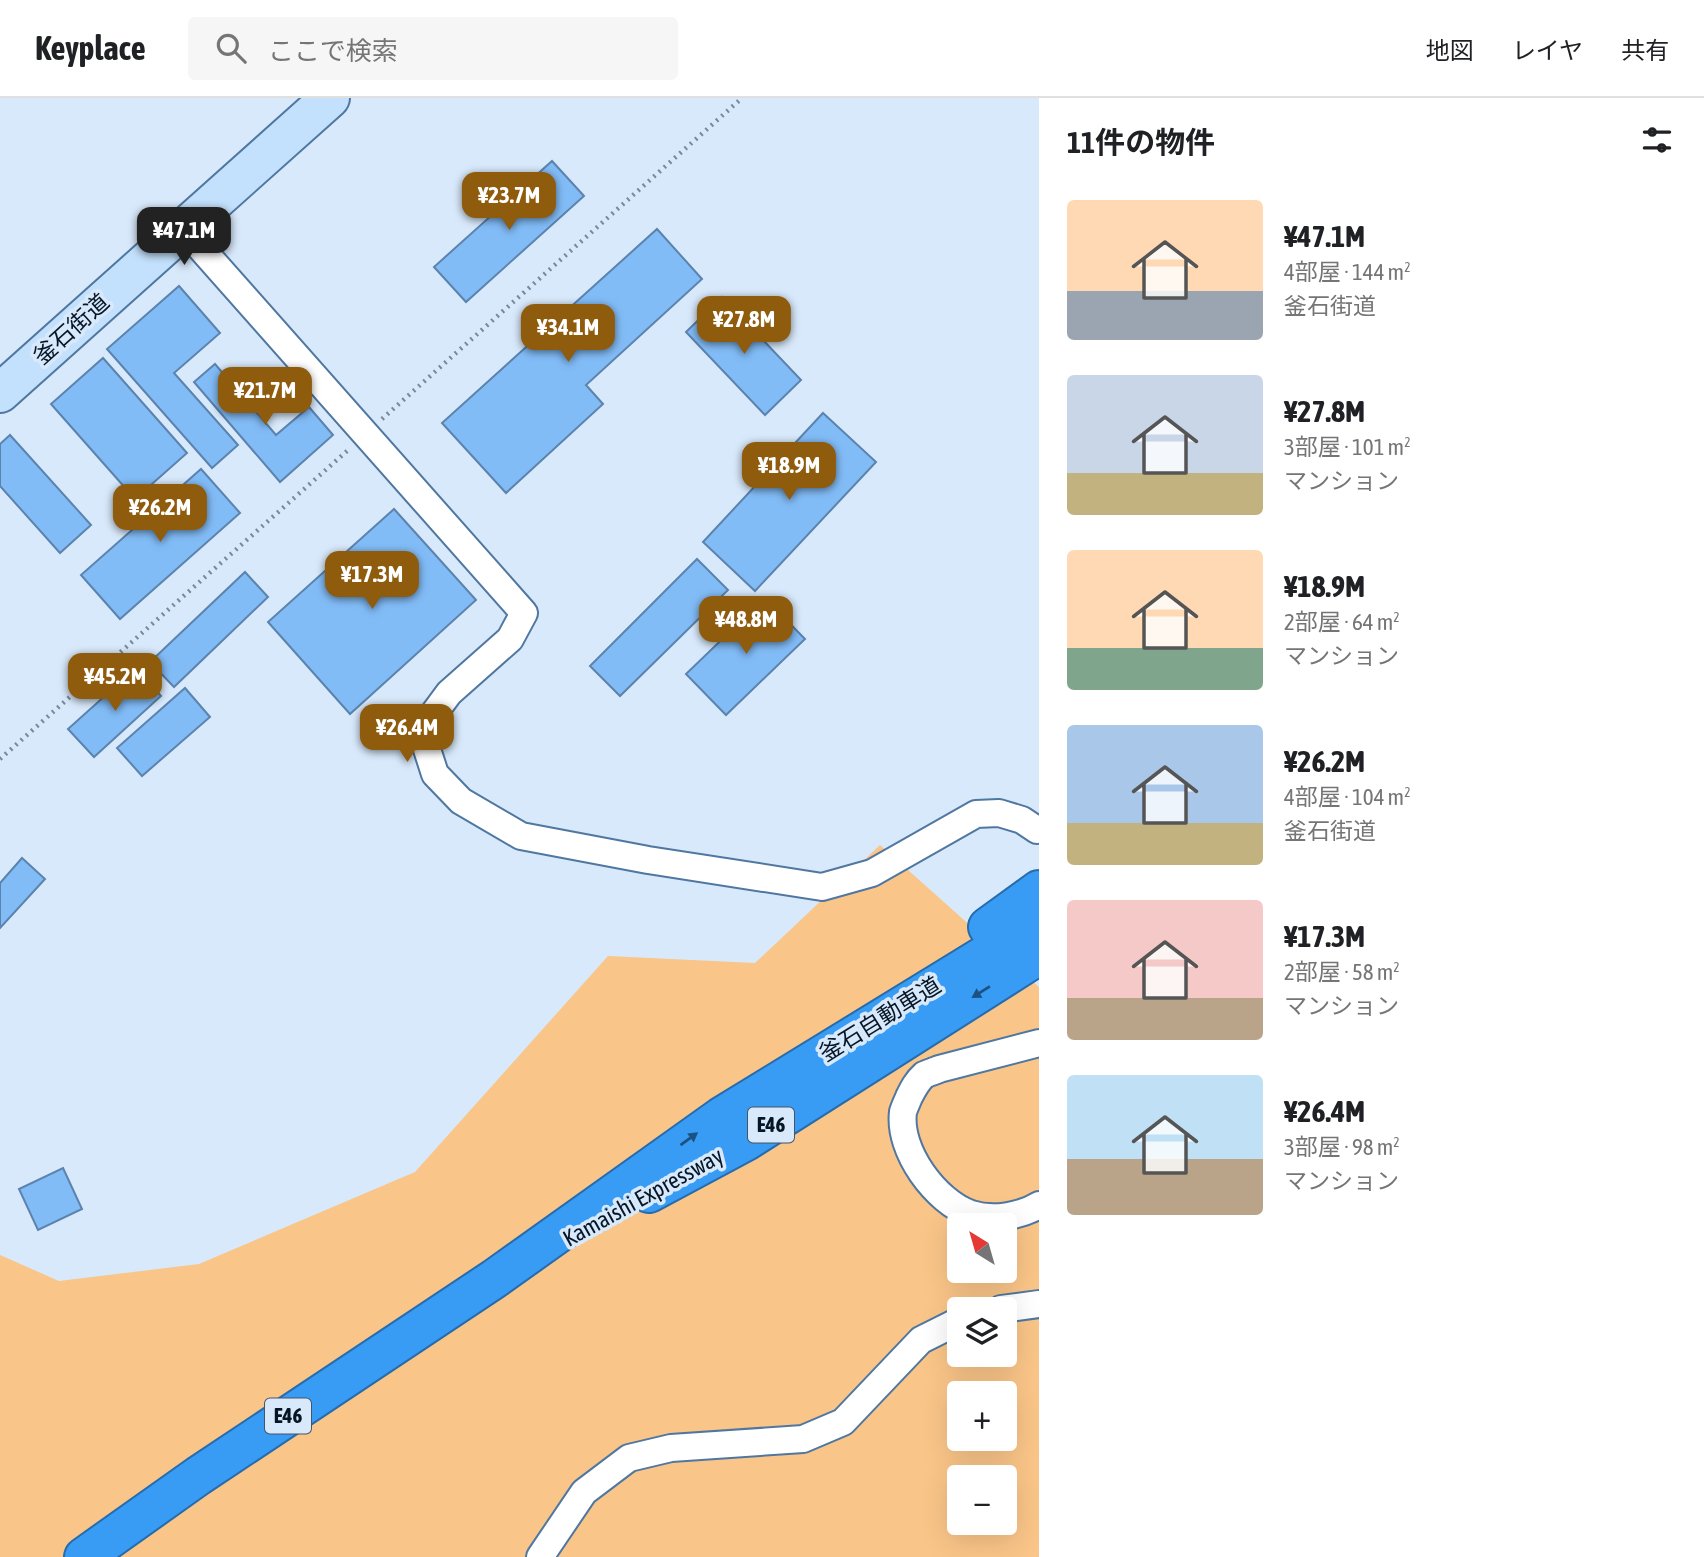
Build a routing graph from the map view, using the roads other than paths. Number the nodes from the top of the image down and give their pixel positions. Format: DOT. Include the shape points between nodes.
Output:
graph roads {
  1 [pos="330,98"];
  2 [pos="183,228"];
  3 [pos="0,393"];
  4 [pos="1037,830"];
  5 [pos="1039,890"];
  6 [pos="1039,922"];
  7 [pos="1039,955"];
  8 [pos="1039,1043"];
  9 [pos="721,1117"];
  10 [pos="1039,1205"];
  11 [pos="494,1279"];
  12 [pos="1039,1304"];
  13 [pos="1017,1307"];
  14 [pos="947,1327"];
  15 [pos="84,1557"];
  16 [pos="540,1557"];
  1 -- 2 [label="street, 釜石街道"];
  2 -- 3 [label="street, 釜石街道"];
  2 -- 4 [label="street" via="524,614 510,639 449,693 432,716 425,743 435,774 461,801 521,835 821,887 872,873 976,814 999,813"];
  5 -- 9 [label="highway"];
  6 -- 9 [label="highway, 釜石自動車道 / E46"];
  7 -- 11 [label="highway, Kamaishi Expressway / E46, one-way" via="746,1140"];
  8 -- 10 [label="street" via="924,1076 903,1112 912,1158 941,1197 972,1214 1001,1217"];
  11 -- 9 [label="highway, Kamaishi Expressway / E46, one-way"];
  11 -- 15 [label="highway, Kamaishi Expressway / E46"];
  12 -- 13 [label="street"];
  14 -- 16 [label="street" via="921,1340 843,1422 803,1439 671,1448 629,1458 584,1492"];
}
